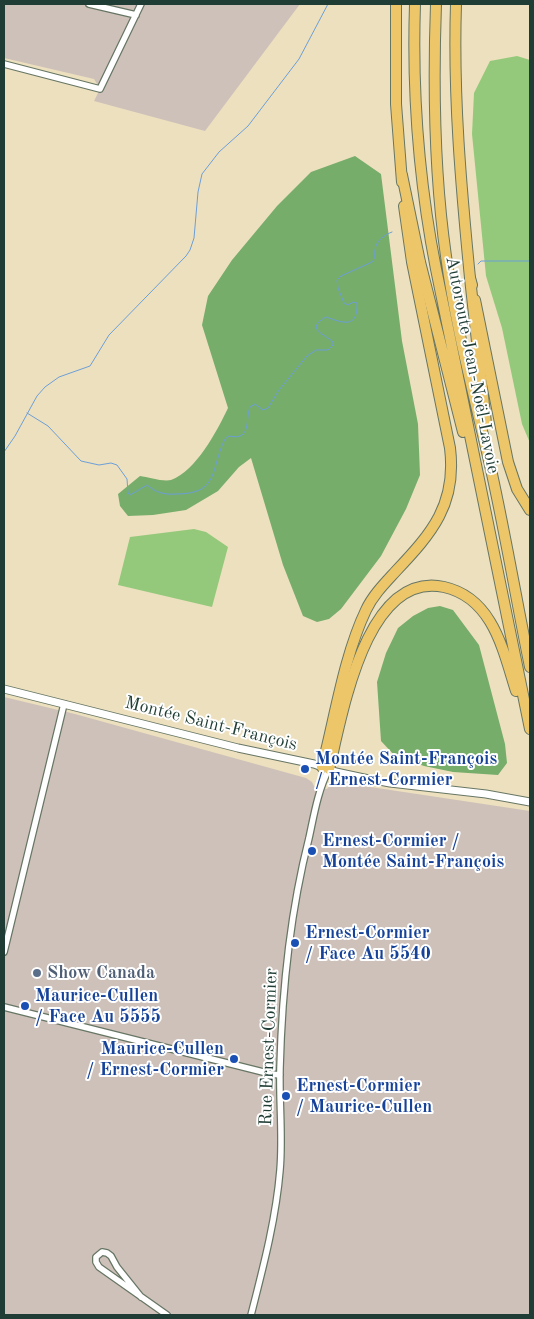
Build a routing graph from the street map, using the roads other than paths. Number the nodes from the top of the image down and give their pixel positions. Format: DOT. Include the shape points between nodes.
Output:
graph roads {
  1 [pos="89,4"];
  2 [pos="141,4"];
  3 [pos="415,4"];
  4 [pos="436,4"];
  5 [pos="456,4"];
  6 [pos="396,6"];
  7 [pos="136,15"];
  8 [pos="4,64"];
  9 [pos="402,175"];
  10 [pos="470,278"];
  11 [pos="492,476"];
  12 [pos="530,510"];
  13 [pos="492,547"];
  14 [pos="530,667"];
  15 [pos="4,689"];
  16 [pos="64,704"];
  17 [pos="530,729"];
  18 [pos="530,735"];
  19 [pos="326,768"];
  20 [pos="530,802"];
  21 [pos="4,952"];
  22 [pos="4,1007"];
  23 [pos="280,1075"];
  24 [pos="141,1297"];
  25 [pos="166,1315"];
  26 [pos="251,1315"];
  1 -- 7 [label="street"];
  2 -- 7 [label="street"];
  3 -- 13 [label="highway, Autoroute Jean-Noël-Lavoie" via="416,116 425,209"];
  4 -- 11 [label="highway, Autoroute Jean-Noël-Lavoie" via="437,144 443,229 459,330"];
  5 -- 10 [label="highway" via="456,104"];
  6 -- 9 [label="highway" via="396,97"];
  7 -- 8 [label="street" via="100,89"];
  9 -- 13 [label="highway" via="422,270"];
  9 -- 19 [label="highway" via="412,262 450,448 450,487 431,532 379,590 365,612 349,661"];
  10 -- 11 [label="highway"];
  10 -- 12 [label="highway" via="508,462 517,488"];
  11 -- 14 [label="highway, Autoroute Jean-Noël-Lavoie"];
  13 -- 17 [label="highway, Autoroute Jean-Noël-Lavoie"];
  15 -- 16 [label="street, Montée Saint-François"];
  16 -- 19 [label="street, Montée Saint-François"];
  16 -- 21 [label="street"];
  18 -- 19 [label="highway" via="500,643 486,615 459,592 439,586 422,586 392,604 366,644 351,682"];
  19 -- 20 [label="street, Montée Saint-François" via="384,782"];
  19 -- 23 [label="street, Rue Ernest-Cormier" via="294,911 284,990"];
  22 -- 23 [label="street"];
  23 -- 26 [label="street, Rue Ernest-Cormier" via="281,1139 277,1198"];
  24 -- 24 [label="street" via="98,1267 96,1257 102,1252 111,1256"];
  24 -- 25 [label="street"];
}
